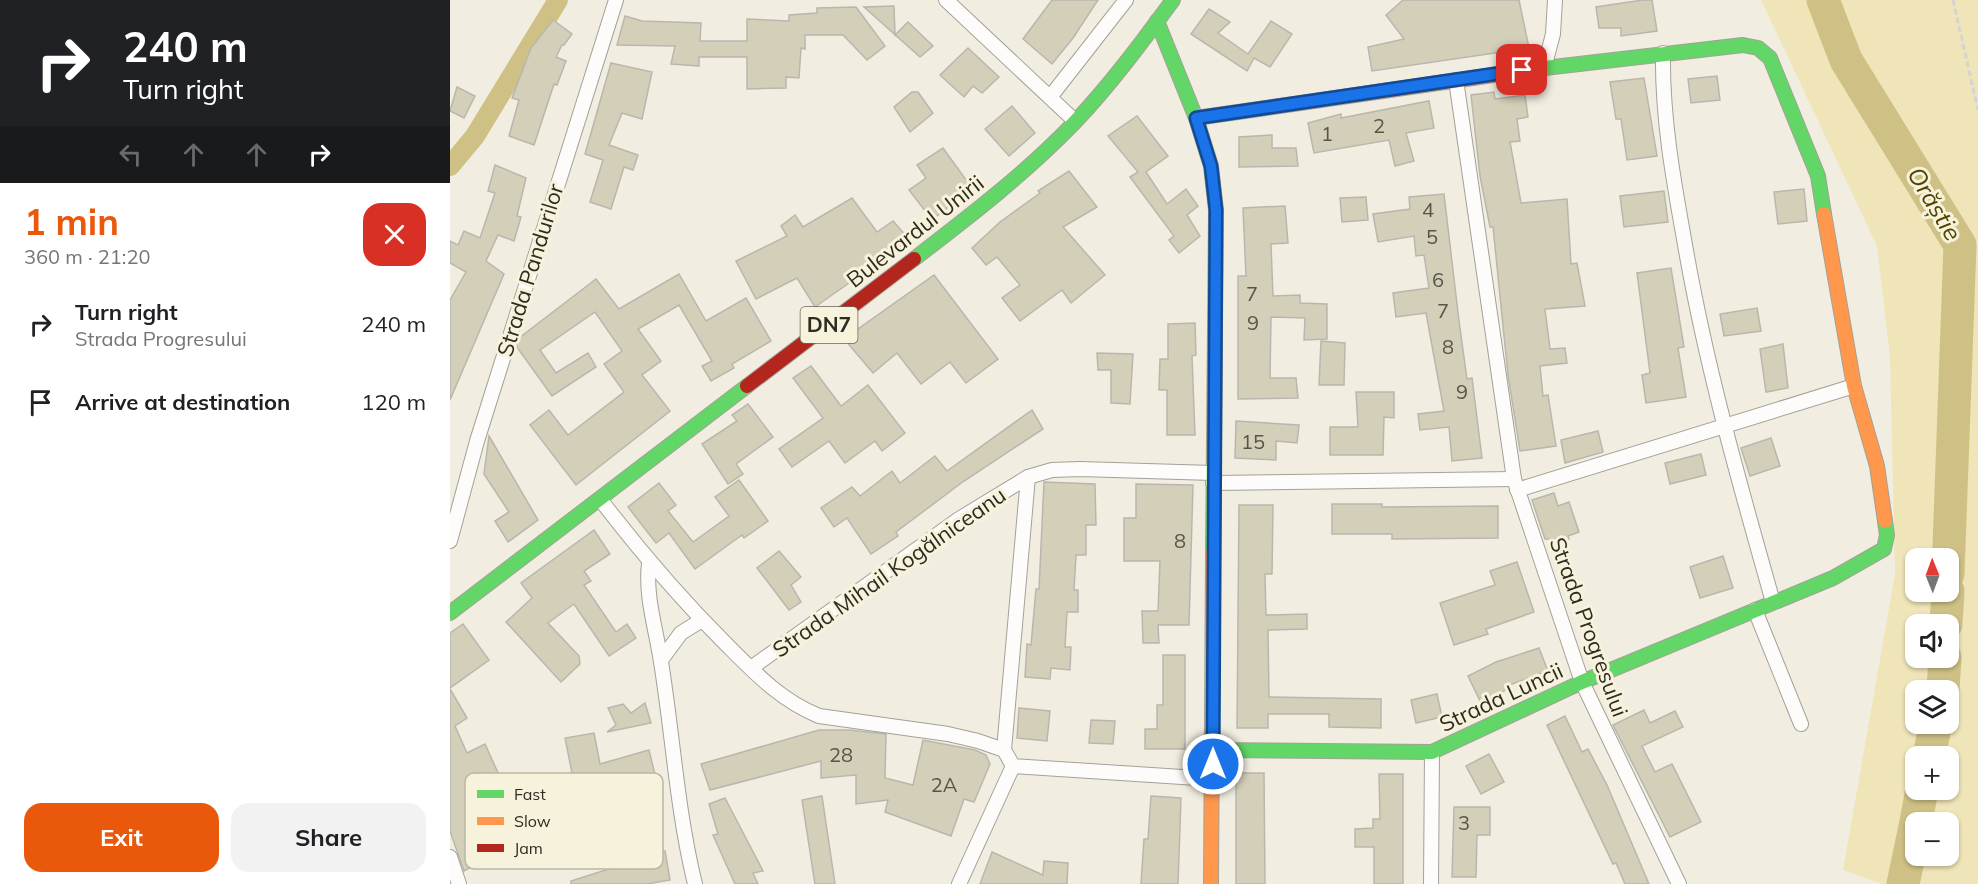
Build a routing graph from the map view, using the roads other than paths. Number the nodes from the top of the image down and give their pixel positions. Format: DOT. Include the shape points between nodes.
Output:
graph roads {
  1 [pos="616,0"];
  2 [pos="946,0"];
  3 [pos="1126,0"];
  4 [pos="1173,0"];
  5 [pos="1555,0"];
  6 [pos="1157,21"];
  7 [pos="1663,53"];
  8 [pos="1544,68"];
  9 [pos="1456,80"];
  10 [pos="1051,96"];
  11 [pos="1196,118"];
  12 [pos="1075,121"];
  13 [pos="1854,386"];
  14 [pos="1723,426"];
  15 [pos="1029,477"];
  16 [pos="1213,478"];
  17 [pos="1516,484"];
  18 [pos="600,499"];
  19 [pos="450,541"];
  20 [pos="649,563"];
  21 [pos="1773,602"];
  22 [pos="1755,609"];
  23 [pos="450,613"];
  24 [pos="702,620"];
  25 [pos="661,660"];
  26 [pos="751,668"];
  27 [pos="1582,682"];
  28 [pos="1802,724"];
  29 [pos="1004,750"];
  30 [pos="1213,750"];
  31 [pos="1432,752"];
  32 [pos="1012,766"];
  33 [pos="1213,779"];
  34 [pos="450,857"];
  35 [pos="459,884"];
  36 [pos="695,884"];
  37 [pos="959,884"];
  38 [pos="1211,884"];
  39 [pos="1431,884"];
  40 [pos="1679,884"];
  1 -- 19 [label="street, Strada Pandurilor" via="477,441"];
  2 -- 10 [label="street"];
  3 -- 10 [label="street"];
  4 -- 6 [label="street, Bulevardul Unirii / DN7"];
  5 -- 8 [label="street" via="1553,34"];
  6 -- 11 [label="street"];
  6 -- 12 [label="street, Bulevardul Unirii / DN7"];
  7 -- 8 [label="street"];
  7 -- 13 [label="street" via="1743,45 1758,48 1770,58 1818,176"];
  7 -- 14 [label="street" via="1664,99 1679,214"];
  8 -- 9 [label="street"];
  9 -- 11 [label="street"];
  9 -- 17 [label="street, Strada Progresului"];
  10 -- 12 [label="street"];
  11 -- 16 [label="street" via="1211,166 1216,210"];
  12 -- 18 [label="street, Bulevardul Unirii / DN7" via="1034,163 939,242"];
  13 -- 14 [label="street"];
  13 -- 21 [label="street, Strada Luncii" via="1877,466 1887,535 1884,549 1833,578"];
  14 -- 17 [label="street"];
  14 -- 21 [label="street"];
  15 -- 16 [label="street, Strada Mihail Kogălniceanu" via="1052,470 1080,469"];
  15 -- 26 [label="street, Strada Mihail Kogălniceanu" via="959,519"];
  15 -- 29 [label="street, Strada Mihail Kogălniceanu"];
  16 -- 17 [label="street"];
  16 -- 30 [label="street"];
  17 -- 27 [label="street, Strada Progresului"];
  18 -- 20 [label="street, Strada Mihail Kogălniceanu"];
  18 -- 23 [label="street, Bulevardul Unirii / DN7"];
  20 -- 24 [label="street, Strada Mihail Kogălniceanu"];
  20 -- 25 [label="street" via="648,593"];
  21 -- 22 [label="street, Strada Luncii"];
  22 -- 27 [label="street, Strada Luncii"];
  22 -- 28 [label="street"];
  24 -- 25 [label="street" via="681,633"];
  24 -- 26 [label="street, Strada Mihail Kogălniceanu"];
  25 -- 36 [label="street" via="676,783"];
  26 -- 29 [label="street, Strada Mihail Kogălniceanu" via="774,692 819,716 948,734"];
  27 -- 31 [label="street, Strada Luncii"];
  27 -- 40 [label="street, Strada Progresului"];
  29 -- 32 [label="street"];
  30 -- 31 [label="street, Strada Luncii"];
  30 -- 33 [label="street"];
  31 -- 39 [label="street"];
  32 -- 33 [label="street"];
  32 -- 37 [label="street"];
  33 -- 38 [label="street"];
  34 -- 35 [label="street"];
}
